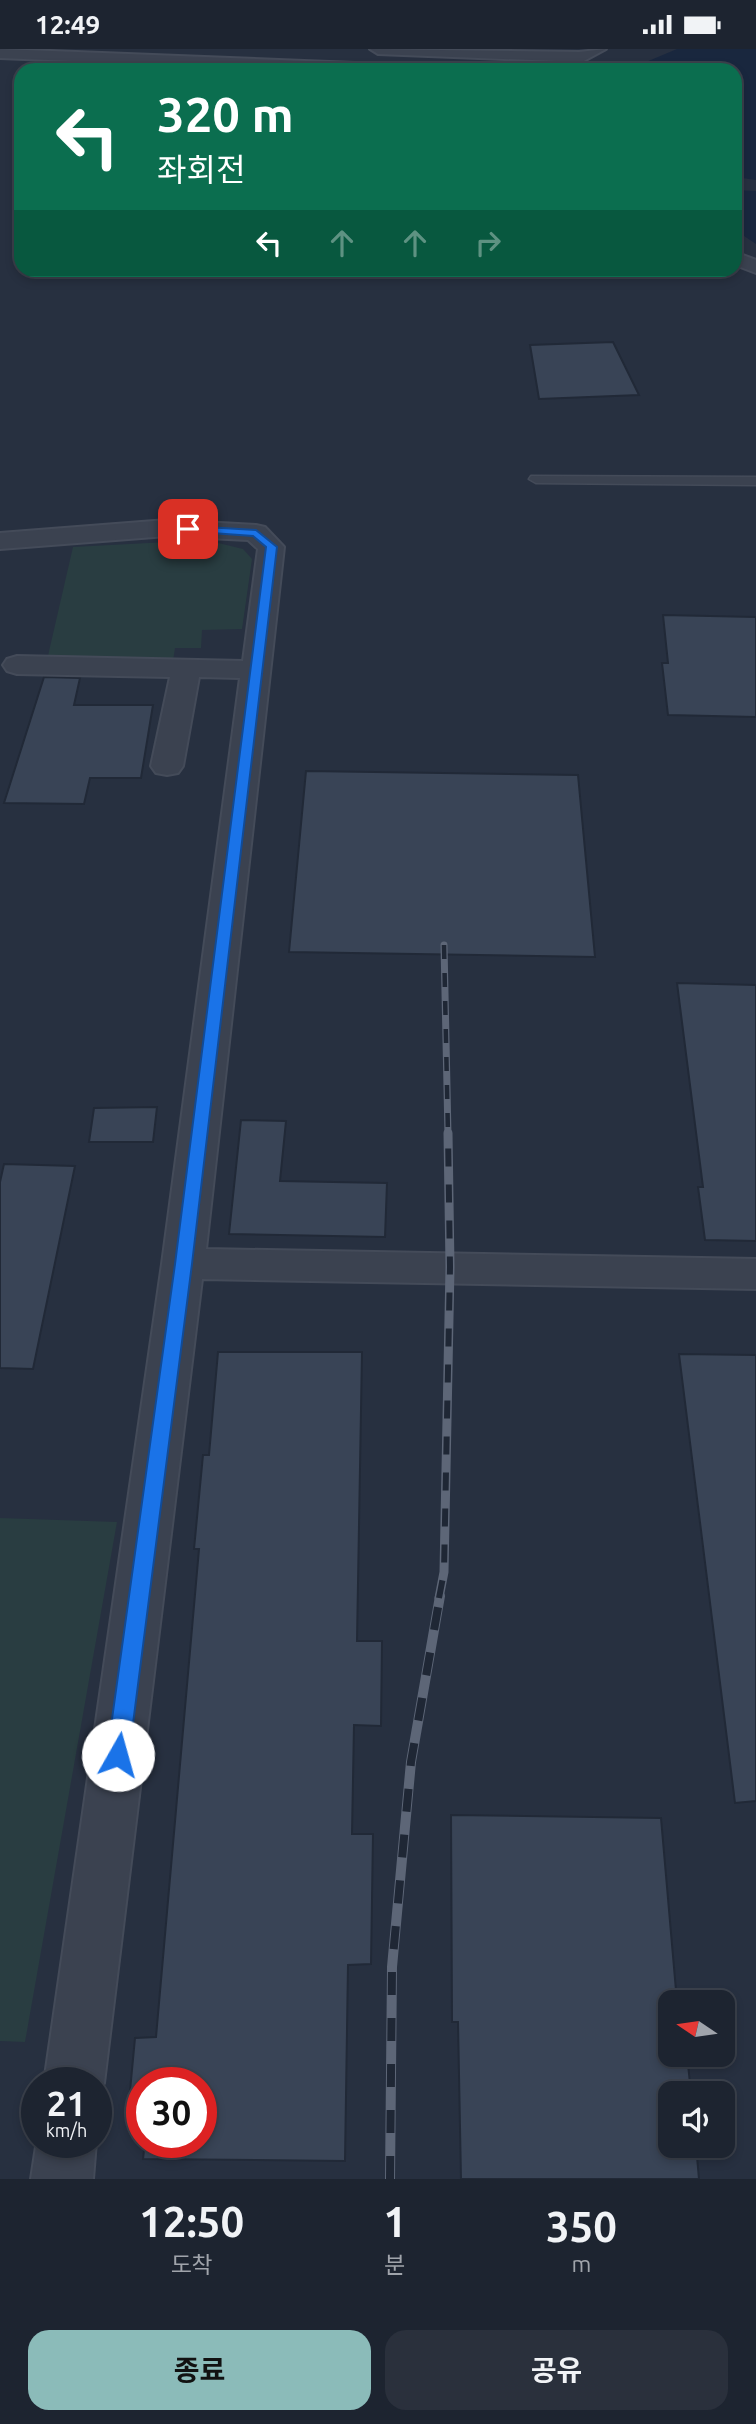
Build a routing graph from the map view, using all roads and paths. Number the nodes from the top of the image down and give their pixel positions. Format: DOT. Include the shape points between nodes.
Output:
graph roads {
  1 [pos="378,49"];
  2 [pos="598,49"];
  3 [pos="0,53"];
  4 [pos="571,57"];
  5 [pos="239,63"];
  6 [pos="558,63"];
  7 [pos="536,479"];
  8 [pos="756,481"];
  9 [pos="0,541"];
  10 [pos="17,665"];
  11 [pos="186,669"];
  12 [pos="258,670"];
  13 [pos="167,766"];
  14 [pos="183,1264"];
  15 [pos="756,1274"];
  16 [pos="76,2067"];
  17 [pos="64,2158"];
  18 [pos="61,2179"];
  1 -- 4 [label="street"];
  2 -- 4 [label="street" via="591,55"];
  3 -- 5 [label="street"];
  4 -- 6 [label="street"];
  7 -- 8 [label="lane"];
  9 -- 12 [label="street" via="167,528 256,533 271,547"];
  10 -- 11 [label="street"];
  11 -- 12 [label="street"];
  11 -- 13 [label="street"];
  12 -- 14 [label="street"];
  14 -- 15 [label="street"];
  14 -- 16 [label="street"];
  17 -- 18 [label="street"];
}
